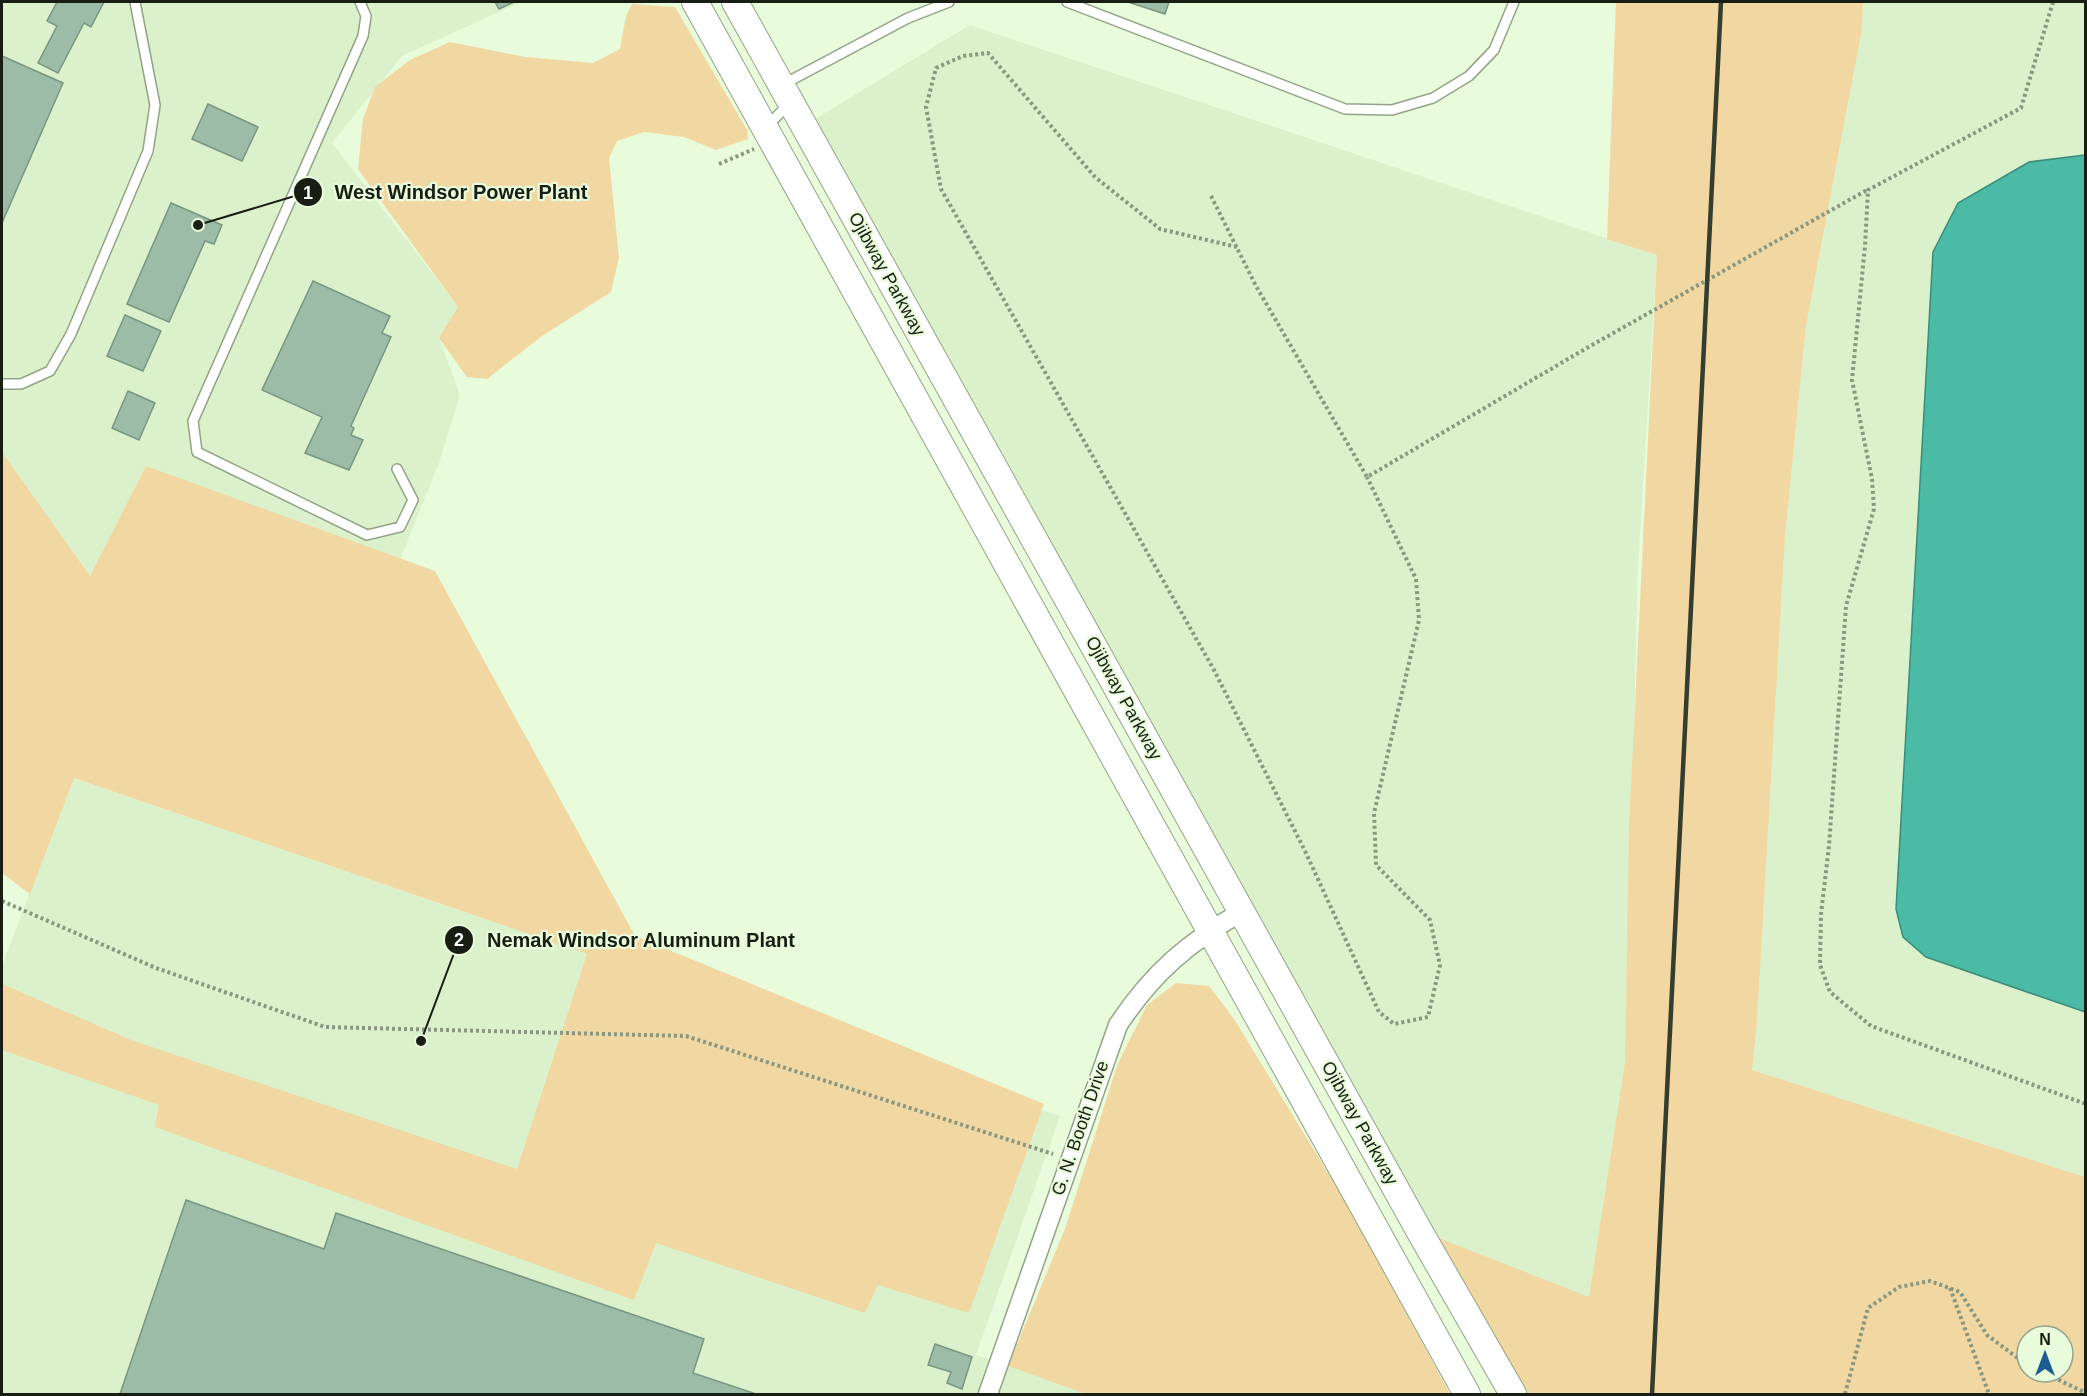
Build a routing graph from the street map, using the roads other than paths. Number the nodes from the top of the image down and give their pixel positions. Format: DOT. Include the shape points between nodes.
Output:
graph roads {
  1 [pos="135,2"];
  2 [pos="360,2"];
  3 [pos="695,2"];
  4 [pos="735,2"];
  5 [pos="946,2"];
  6 [pos="1067,2"];
  7 [pos="1514,2"];
  8 [pos="786,94"];
  9 [pos="769,134"];
  10 [pos="2,384"];
  11 [pos="397,470"];
  12 [pos="1243,911"];
  13 [pos="1210,930"];
  14 [pos="988,1395"];
  15 [pos="1467,1395"];
  16 [pos="1513,1395"];
  1 -- 10 [label="lane" via="155,105 148,151 71,334 50,371 21,384"];
  2 -- 11 [label="lane" via="366,16 363,36 193,421 198,452 367,535 400,527 413,500"];
  3 -- 9 [label="main road, Ojibway Parkway"];
  4 -- 8 [label="main road, Ojibway Parkway"];
  5 -- 8 [label="lane" via="908,18"];
  6 -- 7 [label="lane" via="1345,109 1392,110 1433,98 1469,76 1494,50"];
  8 -- 9 [label="lane"];
  8 -- 12 [label="main road, Ojibway Parkway"];
  9 -- 13 [label="main road, Ojibway Parkway"];
  12 -- 13 [label="street, G. N. Booth Drive"];
  12 -- 16 [label="main road, Ojibway Parkway"];
  13 -- 14 [label="street, G. N. Booth Drive" via="1152,978 1118,1025"];
  13 -- 15 [label="main road, Ojibway Parkway"];
}
